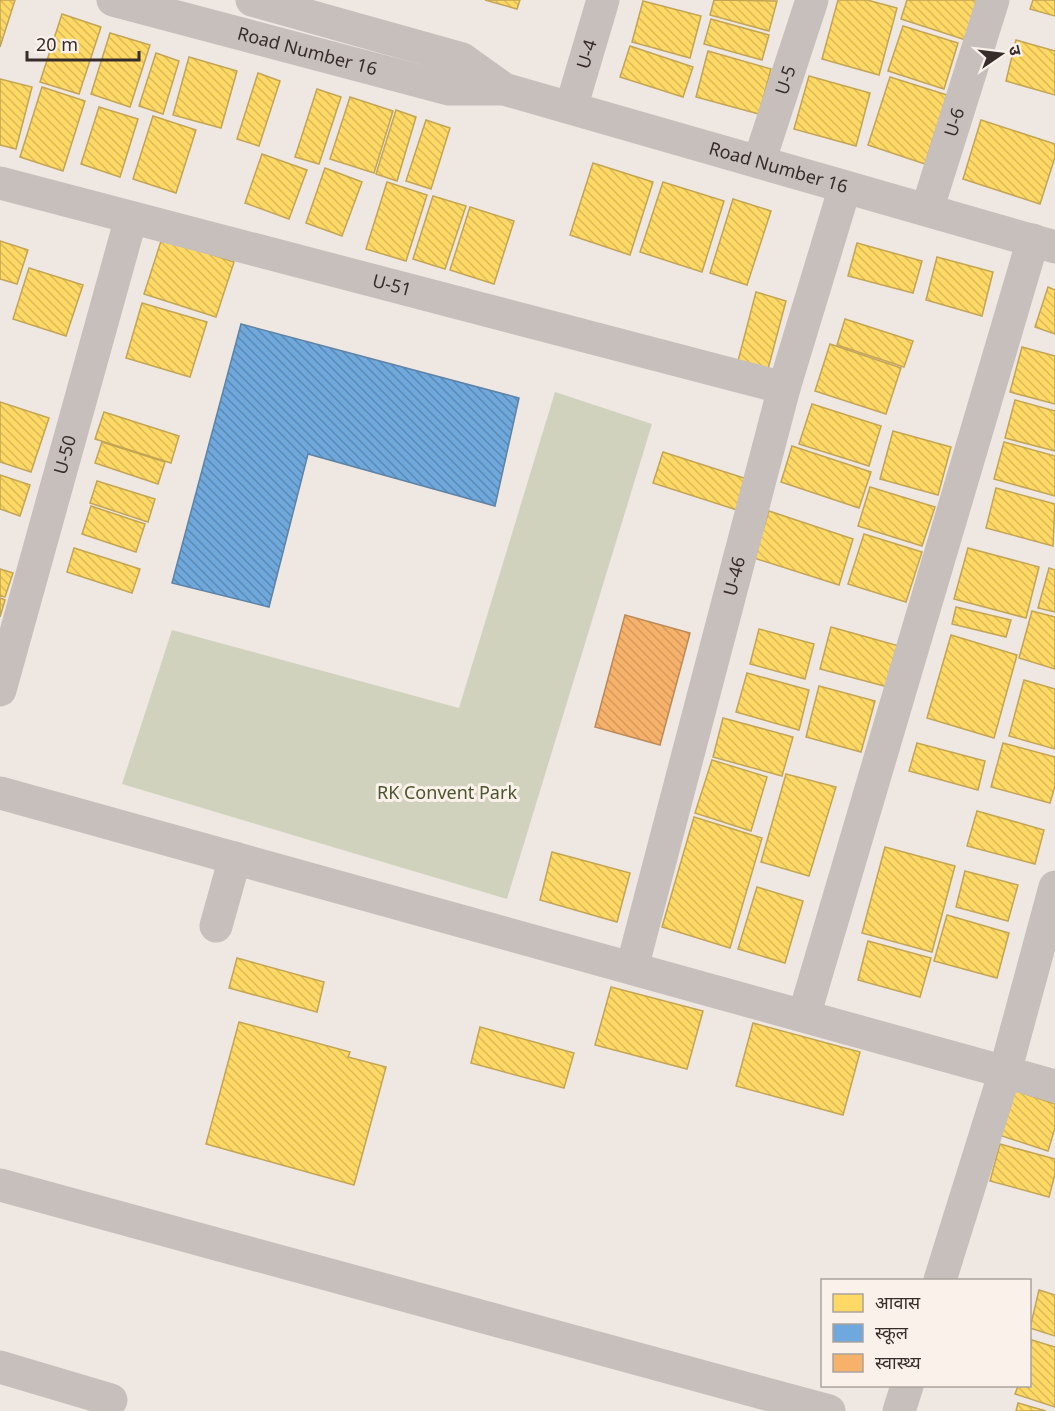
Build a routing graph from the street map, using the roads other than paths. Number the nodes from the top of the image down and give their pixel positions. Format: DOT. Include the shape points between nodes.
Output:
graph roads {
  1 [pos="113,0"];
  2 [pos="252,0"];
  3 [pos="603,0"];
  4 [pos="812,0"];
  5 [pos="993,0"];
  6 [pos="188,9"];
  7 [pos="504,89"];
  8 [pos="571,108"];
  9 [pos="759,162"];
  10 [pos="0,183"];
  11 [pos="845,187"];
  12 [pos="927,210"];
  13 [pos="131,218"];
  14 [pos="1044,243"];
  15 [pos="784,388"];
  16 [pos="0,690"];
  17 [pos="0,793"];
  18 [pos="235,858"];
  19 [pos="1055,886"];
  20 [pos="216,926"];
  21 [pos="632,968"];
  22 [pos="804,1016"];
  23 [pos="1005,1072"];
  24 [pos="1055,1086"];
  25 [pos="0,1185"];
  26 [pos="941,1279"];
  27 [pos="0,1366"];
  28 [pos="907,1387"];
  29 [pos="111,1400"];
  30 [pos="829,1411"];
  31 [pos="899,1411"];
  1 -- 6 [label="street, Road Number 16"];
  2 -- 7 [label="street, Road Number 16" via="462,59"];
  3 -- 8 [label="street, U-4"];
  4 -- 9 [label="street, U-5"];
  5 -- 12 [label="street, U-6"];
  6 -- 7 [label="street, Road Number 16" via="449,89"];
  7 -- 8 [label="street, Road Number 16"];
  8 -- 9 [label="street, Road Number 16"];
  9 -- 11 [label="street, Road Number 16"];
  10 -- 13 [label="street, U-51"];
  11 -- 12 [label="street, Road Number 16"];
  11 -- 15 [label="street, U-46"];
  12 -- 14 [label="street, Road Number 16"];
  13 -- 15 [label="street, U-51"];
  13 -- 16 [label="street, U-50"];
  14 -- 22 [label="street"];
  15 -- 21 [label="street, U-46"];
  17 -- 18 [label="street"];
  18 -- 20 [label="street"];
  18 -- 21 [label="street"];
  19 -- 23 [label="street"];
  21 -- 22 [label="street"];
  22 -- 23 [label="street"];
  23 -- 24 [label="street"];
  23 -- 26 [label="street"];
  25 -- 30 [label="street"];
  27 -- 29 [label="street"];
  28 -- 31 [label="street"];
}
